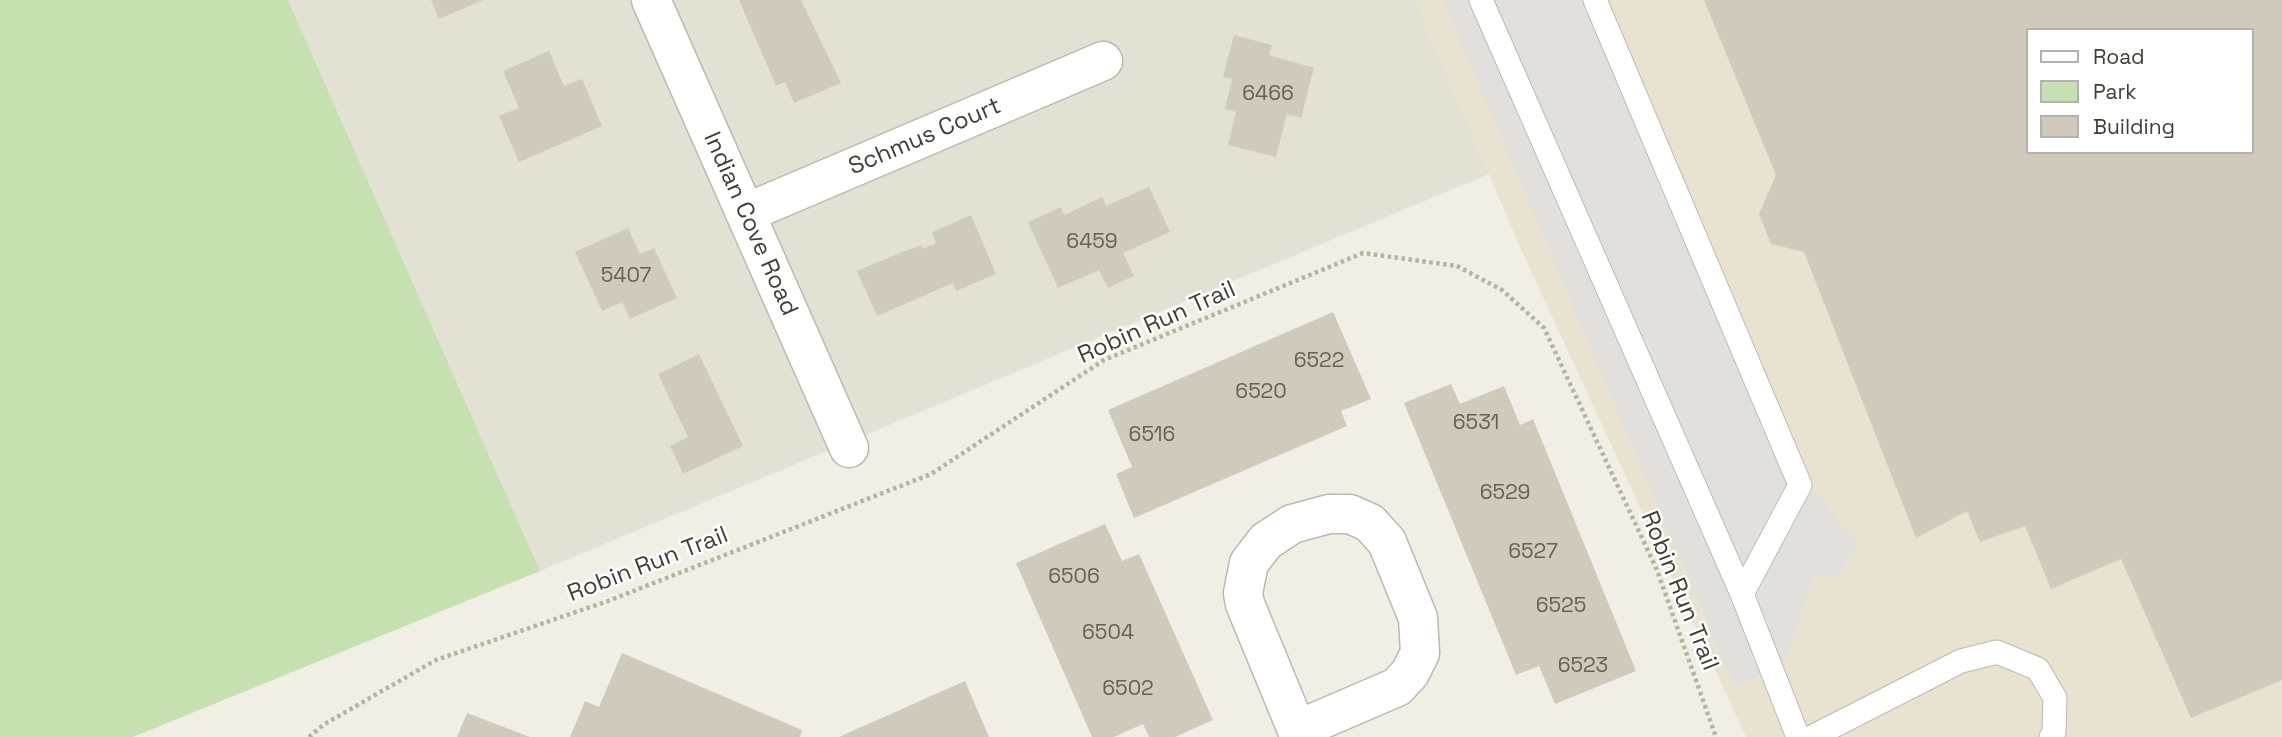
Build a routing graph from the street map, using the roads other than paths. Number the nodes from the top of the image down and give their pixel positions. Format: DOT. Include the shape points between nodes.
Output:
graph roads {
  1 [pos="652,0"];
  2 [pos="1481,0"];
  3 [pos="1595,0"];
  4 [pos="1103,61"];
  5 [pos="746,213"];
  6 [pos="849,448"];
  7 [pos="1742,594"];
  8 [pos="1289,733"];
  9 [pos="1798,737"];
  10 [pos="1812,737"];
  11 [pos="2050,737"];
  1 -- 5 [label="street, Indian Cove Road"];
  2 -- 7 [label="lane"];
  3 -- 7 [label="lane" via="1800,485"];
  4 -- 5 [label="street, Schmus Court"];
  5 -- 6 [label="street, Indian Cove Road"];
  7 -- 9 [label="lane"];
  8 -- 8 [label="street" via="1245,604 1247,572 1255,553 1285,528 1320,515 1350,514 1370,523 1387,542 1418,618 1420,653 1397,687"];
  10 -- 11 [label="lane" via="1961,661 1997,652 2038,670 2056,698"];
}
